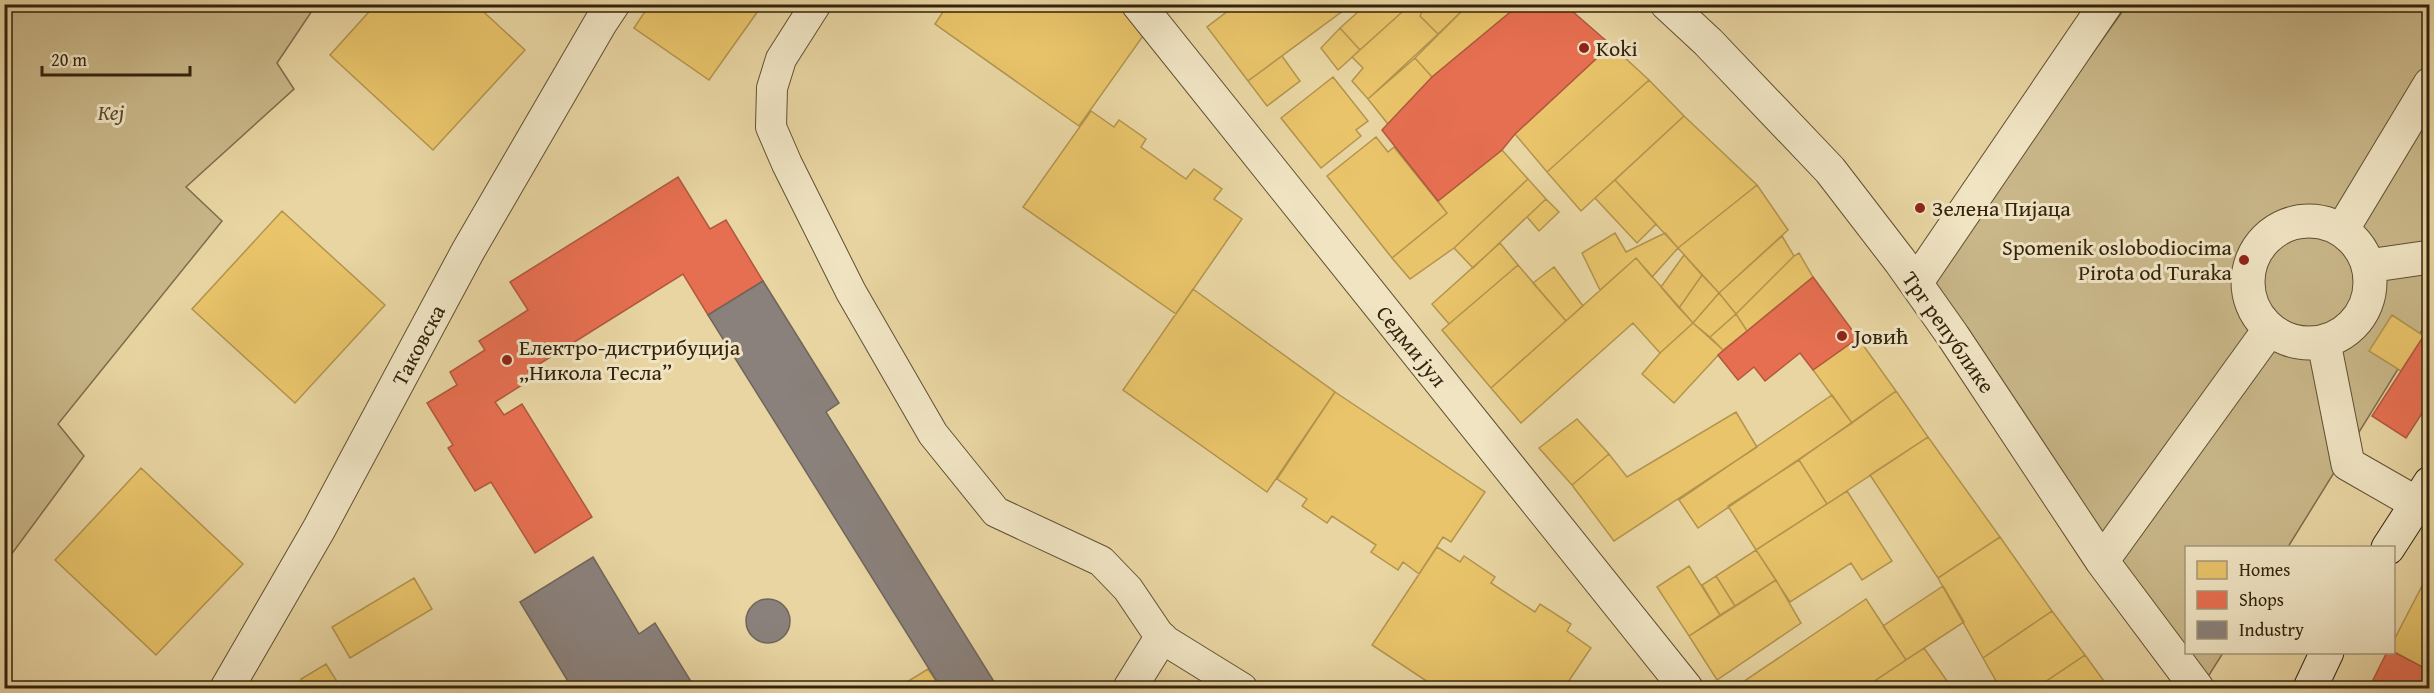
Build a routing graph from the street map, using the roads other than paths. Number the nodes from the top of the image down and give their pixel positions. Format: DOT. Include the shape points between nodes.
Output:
graph roads {
  1 [pos="613,4"];
  2 [pos="816,4"];
  3 [pos="1138,4"];
  4 [pos="1667,4"];
  5 [pos="2106,4"];
  6 [pos="2430,84"];
  7 [pos="2342,230"];
  8 [pos="2430,257"];
  9 [pos="2368,266"];
  10 [pos="1916,283"];
  11 [pos="2269,330"];
  12 [pos="2324,343"];
  13 [pos="2423,493"];
  14 [pos="2389,546"];
  15 [pos="2103,561"];
  16 [pos="1161,638"];
  17 [pos="2326,654"];
  18 [pos="227,688"];
  19 [pos="1131,688"];
  20 [pos="1242,688"];
  21 [pos="1686,688"];
  22 [pos="2197,688"];
  23 [pos="2310,688"];
  1 -- 18 [label="street, Таковска" via="468,251 325,519"];
  2 -- 16 [label="lane" via="781,59 772,88 771,127 852,292 933,434 996,512 1101,561 1128,589"];
  3 -- 21 [label="street, Седми јул"];
  4 -- 10 [label="street, Трг републике" via="1830,170"];
  5 -- 10 [label="street"];
  6 -- 7 [label="street"];
  7 -- 9 [label="street" via="2361,248"];
  7 -- 11 [label="street" via="2329,223 2308,220 2287,224 2268,235 2255,252 2248,272 2248,293 2255,313"];
  8 -- 9 [label="street"];
  9 -- 12 [label="street" via="2371,285 2366,305 2342,335"];
  10 -- 15 [label="street, Трг републике"];
  11 -- 12 [label="street" via="2286,340"];
  11 -- 15 [label="street"];
  12 -- 13 [label="street" via="2348,464"];
  13 -- 14 [label="street"];
  15 -- 22 [label="street, Трг републике"];
  16 -- 19 [label="street"];
  16 -- 20 [label="lane"];
  17 -- 23 [label="street"];
}
